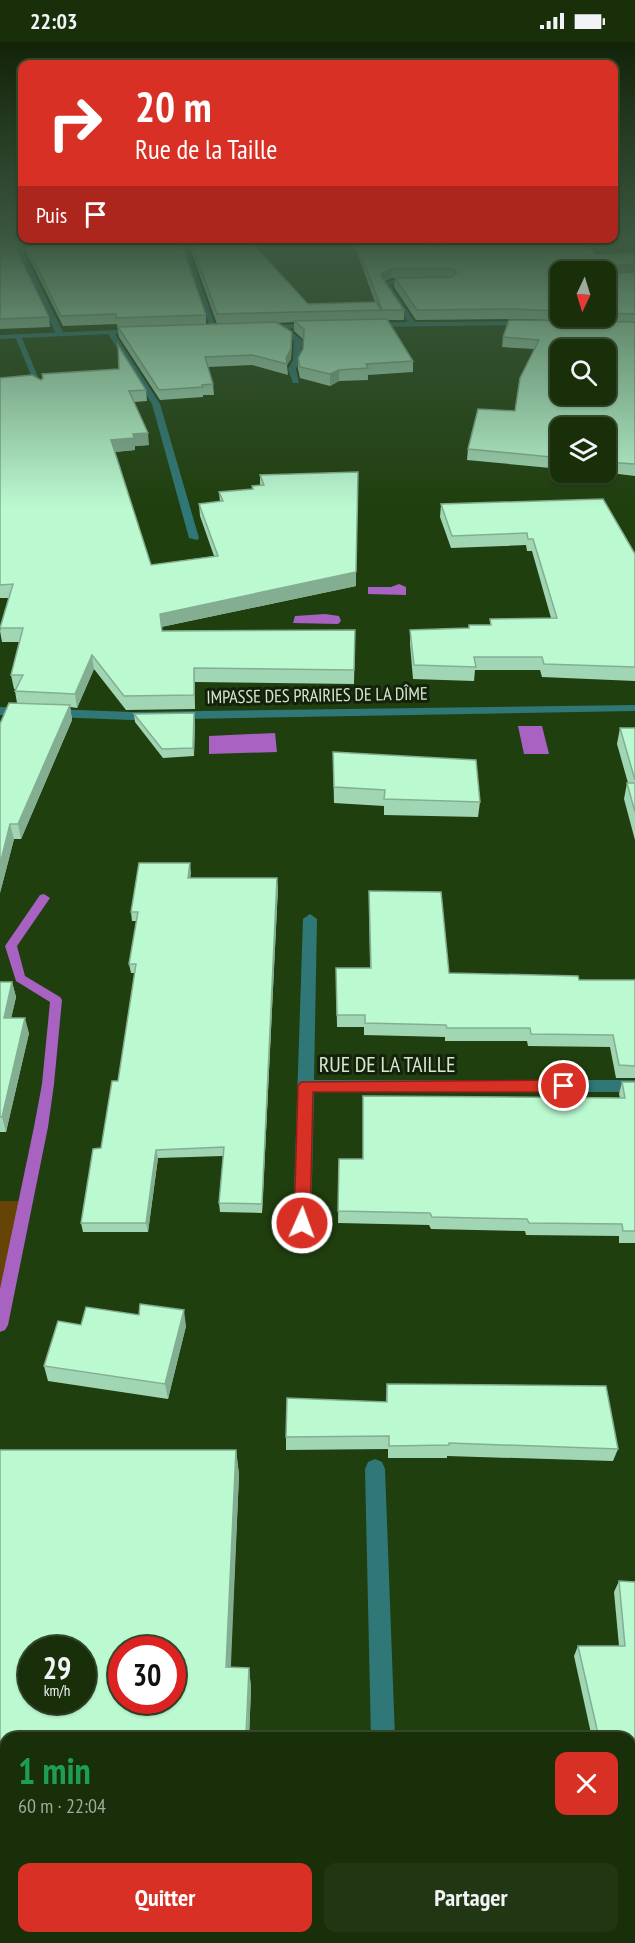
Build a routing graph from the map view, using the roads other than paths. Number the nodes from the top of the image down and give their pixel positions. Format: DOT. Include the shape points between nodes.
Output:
graph roads {
  1 [pos="58,331"];
  2 [pos="145,331"];
  3 [pos="285,331"];
  4 [pos="110,332"];
  5 [pos="60,334"];
  6 [pos="17,336"];
  7 [pos="0,337"];
  8 [pos="296,381"];
  9 [pos="40,387"];
  10 [pos="194,538"];
  11 [pos="635,708"];
  12 [pos="0,711"];
  13 [pos="310,919"];
  14 [pos="306,1086"];
  15 [pos="635,1086"];
  16 [pos="302,1223"];
  17 [pos="375,1469"];
  18 [pos="383,1732"];
  1 -- 5 [label="street"];
  2 -- 4 [label="street"];
  3 -- 8 [label="street" via="298,340 297,360 292,369"];
  4 -- 5 [label="street"];
  4 -- 10 [label="street" via="156,404"];
  5 -- 6 [label="street"];
  6 -- 7 [label="street"];
  6 -- 9 [label="street"];
  11 -- 12 [label="street, IMPASSE DES PRAIRIES DE LA DÎME" via="130,716"];
  13 -- 14 [label="street, RUE DE LA TAILLE"];
  14 -- 15 [label="street, RUE DE LA TAILLE"];
  14 -- 16 [label="street"];
  17 -- 18 [label="street"];
}
